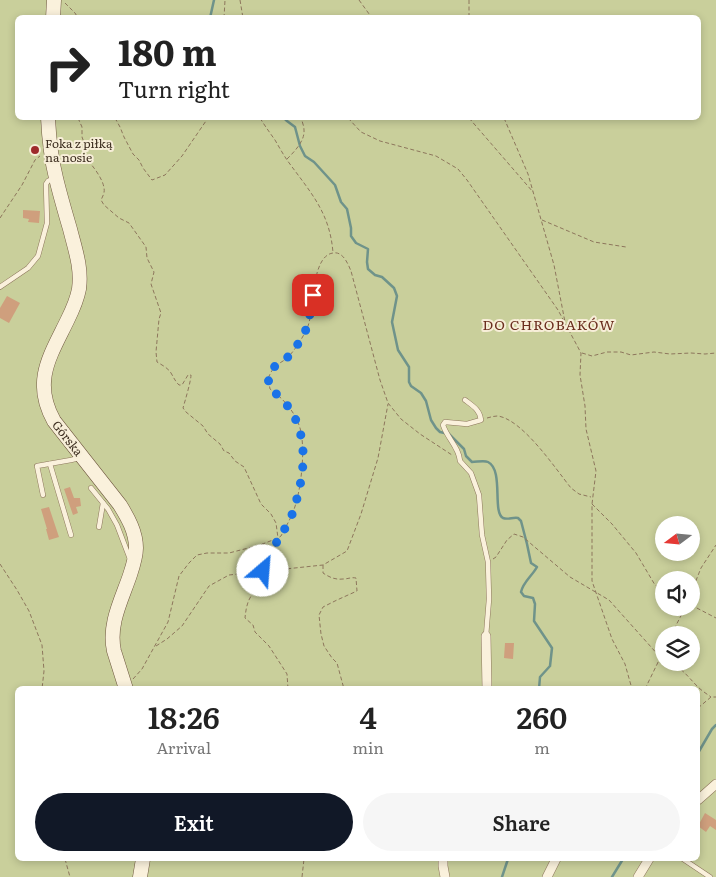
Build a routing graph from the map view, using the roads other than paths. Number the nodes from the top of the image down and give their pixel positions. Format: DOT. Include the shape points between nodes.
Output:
graph roads {
  1 [pos="61,2"];
  2 [pos="54,15"];
  3 [pos="48,120"];
  4 [pos="56,177"];
  5 [pos="0,287"];
  6 [pos="465,400"];
  7 [pos="82,456"];
  8 [pos="50,464"];
  9 [pos="91,488"];
  10 [pos="43,495"];
  11 [pos="103,503"];
  12 [pos="99,527"];
  13 [pos="71,535"];
  14 [pos="134,564"];
  15 [pos="486,636"];
  16 [pos="125,686"];
  17 [pos="487,686"];
  18 [pos="716,784"];
  19 [pos="700,798"];
  20 [pos="143,861"];
  21 [pos="443,861"];
  22 [pos="555,861"];
  23 [pos="648,861"];
  24 [pos="686,861"];
  25 [pos="140,877"];
  26 [pos="444,877"];
  27 [pos="548,877"];
  28 [pos="638,877"];
  29 [pos="710,877"];
  1 -- 2 [label="street"];
  3 -- 4 [label="street, Górska"];
  4 -- 5 [label="lane" via="46,184 47,223 38,256 28,268"];
  4 -- 7 [label="street, Górska" via="77,257 79,284 74,307 47,367 43,394 54,420"];
  6 -- 15 [label="lane" via="478,410 481,420 466,424 445,422 443,425 460,461 471,473 478,495 488,562"];
  7 -- 8 [label="lane"];
  7 -- 14 [label="street, Górska" via="128,519 136,542"];
  8 -- 10 [label="lane" via="37,466"];
  8 -- 13 [label="lane"];
  9 -- 11 [label="lane"];
  11 -- 12 [label="lane"];
  11 -- 14 [label="lane" via="117,525"];
  14 -- 16 [label="street, Górska" via="112,630 114,651"];
  15 -- 17 [label="street"];
  18 -- 19 [label="street"];
  20 -- 25 [label="street"];
  21 -- 26 [label="street"];
  22 -- 27 [label="street"];
  23 -- 28 [label="street"];
  24 -- 29 [label="lane"];
}
